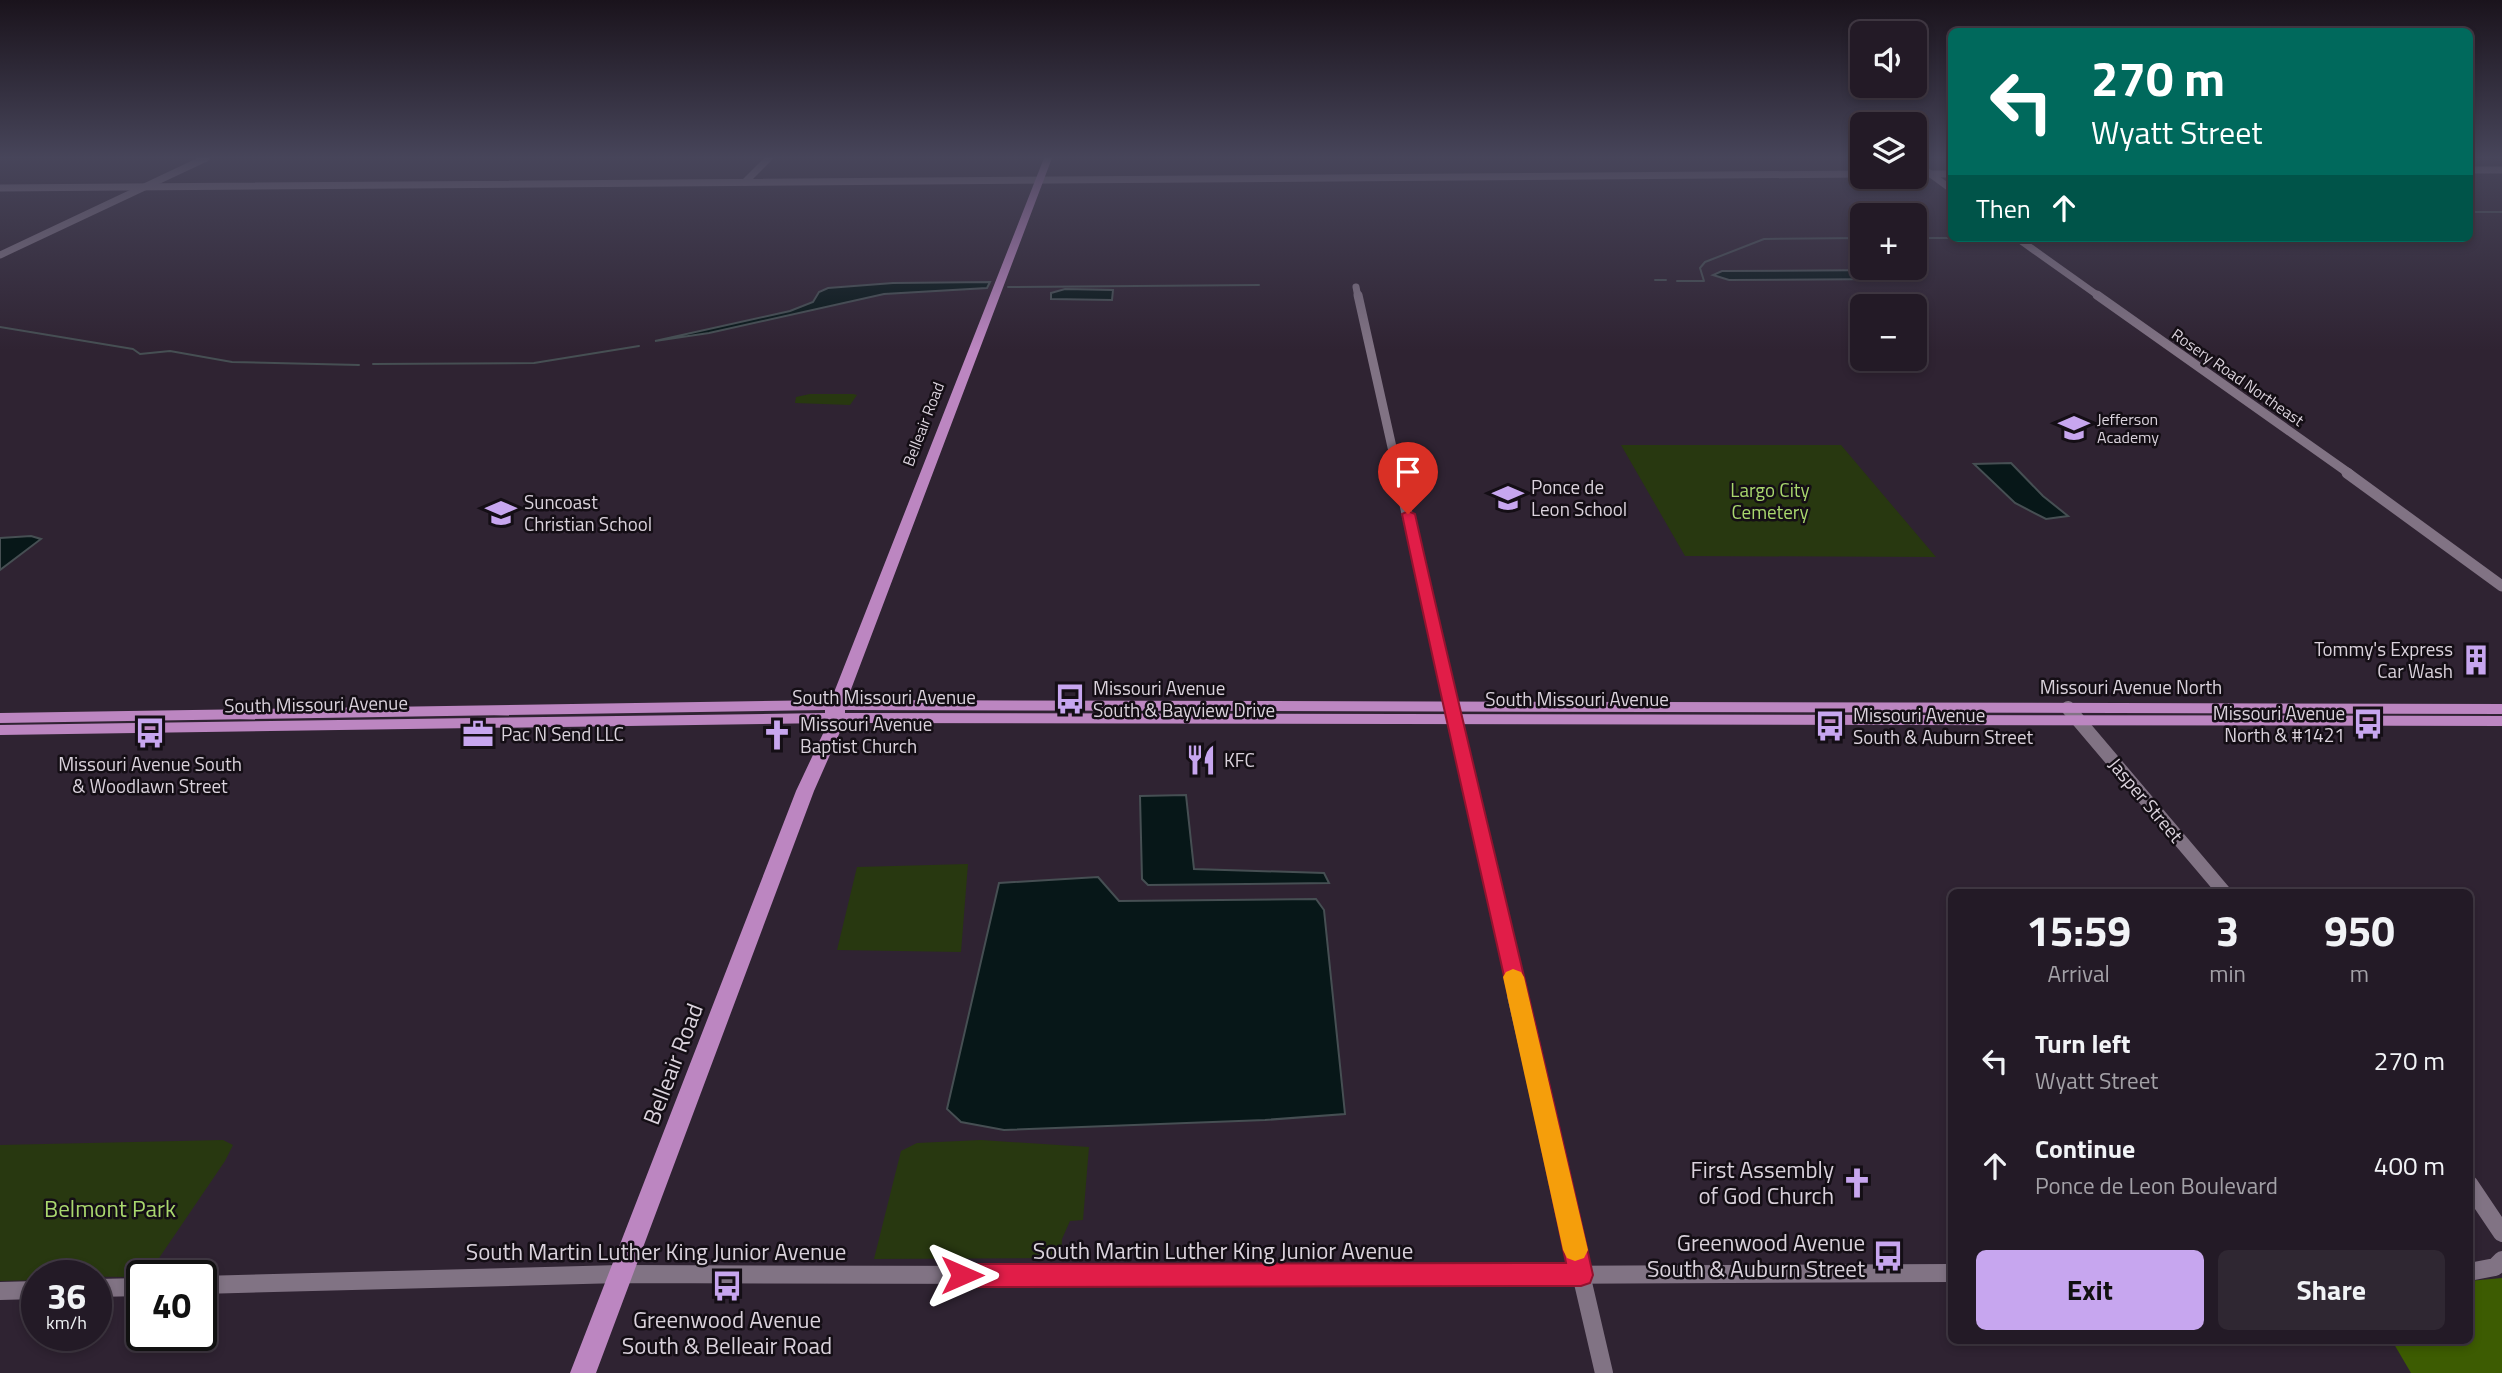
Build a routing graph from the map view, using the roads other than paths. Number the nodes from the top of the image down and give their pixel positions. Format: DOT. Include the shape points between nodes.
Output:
graph roads {
  1 [pos="69,222"];
  2 [pos="1023,222"];
  3 [pos="2023,242"];
  4 [pos="0,255"];
  5 [pos="1356,287"];
  6 [pos="2442,540"];
  7 [pos="2502,578"];
  8 [pos="2502,586"];
  9 [pos="1452,713"];
  10 [pos="2500,713"];
  11 [pos="834,714"];
  12 [pos="2073,714"];
  13 [pos="1763,715"];
  14 [pos="2385,715"];
  15 [pos="0,718"];
  16 [pos="0,730"];
  17 [pos="2221,889"];
  18 [pos="2473,1190"];
  19 [pos="2502,1233"];
  20 [pos="2502,1260"];
  21 [pos="2473,1271"];
  22 [pos="1948,1273"];
  23 [pos="620,1274"];
  24 [pos="1581,1275"];
  25 [pos="217,1285"];
  26 [pos="21,1290"];
  27 [pos="0,1291"];
  28 [pos="583,1373"];
  29 [pos="1604,1373"];
  1 -- 4 [label="street"];
  2 -- 11 [label="main road, Belleair Road"];
  3 -- 6 [label="street, Rosery Road Northeast"];
  5 -- 9 [label="street"];
  6 -- 7 [label="street, Rosery Road Northeast"];
  6 -- 8 [label="street, Rosery Road Northeast"];
  9 -- 11 [label="main road, South Missouri Avenue"];
  9 -- 13 [label="main road, South Missouri Avenue"];
  9 -- 24 [label="street"];
  10 -- 14 [label="main road, Missouri Avenue North"];
  11 -- 15 [label="main road, South Missouri Avenue" via="714,705"];
  11 -- 16 [label="main road, South Missouri Avenue"];
  11 -- 23 [label="main road, Belleair Road"];
  12 -- 13 [label="main road, Missouri Avenue North"];
  12 -- 14 [label="main road, Missouri Avenue North"];
  12 -- 14 [label="main road, Missouri Avenue North" via="2285,721"];
  12 -- 17 [label="street, Jasper Street"];
  18 -- 19 [label="street"];
  20 -- 21 [label="street" via="2495,1267"];
  22 -- 24 [label="street, South Martin Luther King Junior Avenue"];
  23 -- 24 [label="street, South Martin Luther King Junior Avenue"];
  23 -- 25 [label="street, South Martin Luther King Junior Avenue"];
  23 -- 28 [label="main road, Belleair Road"];
  24 -- 29 [label="street"];
  26 -- 27 [label="street"];
}
